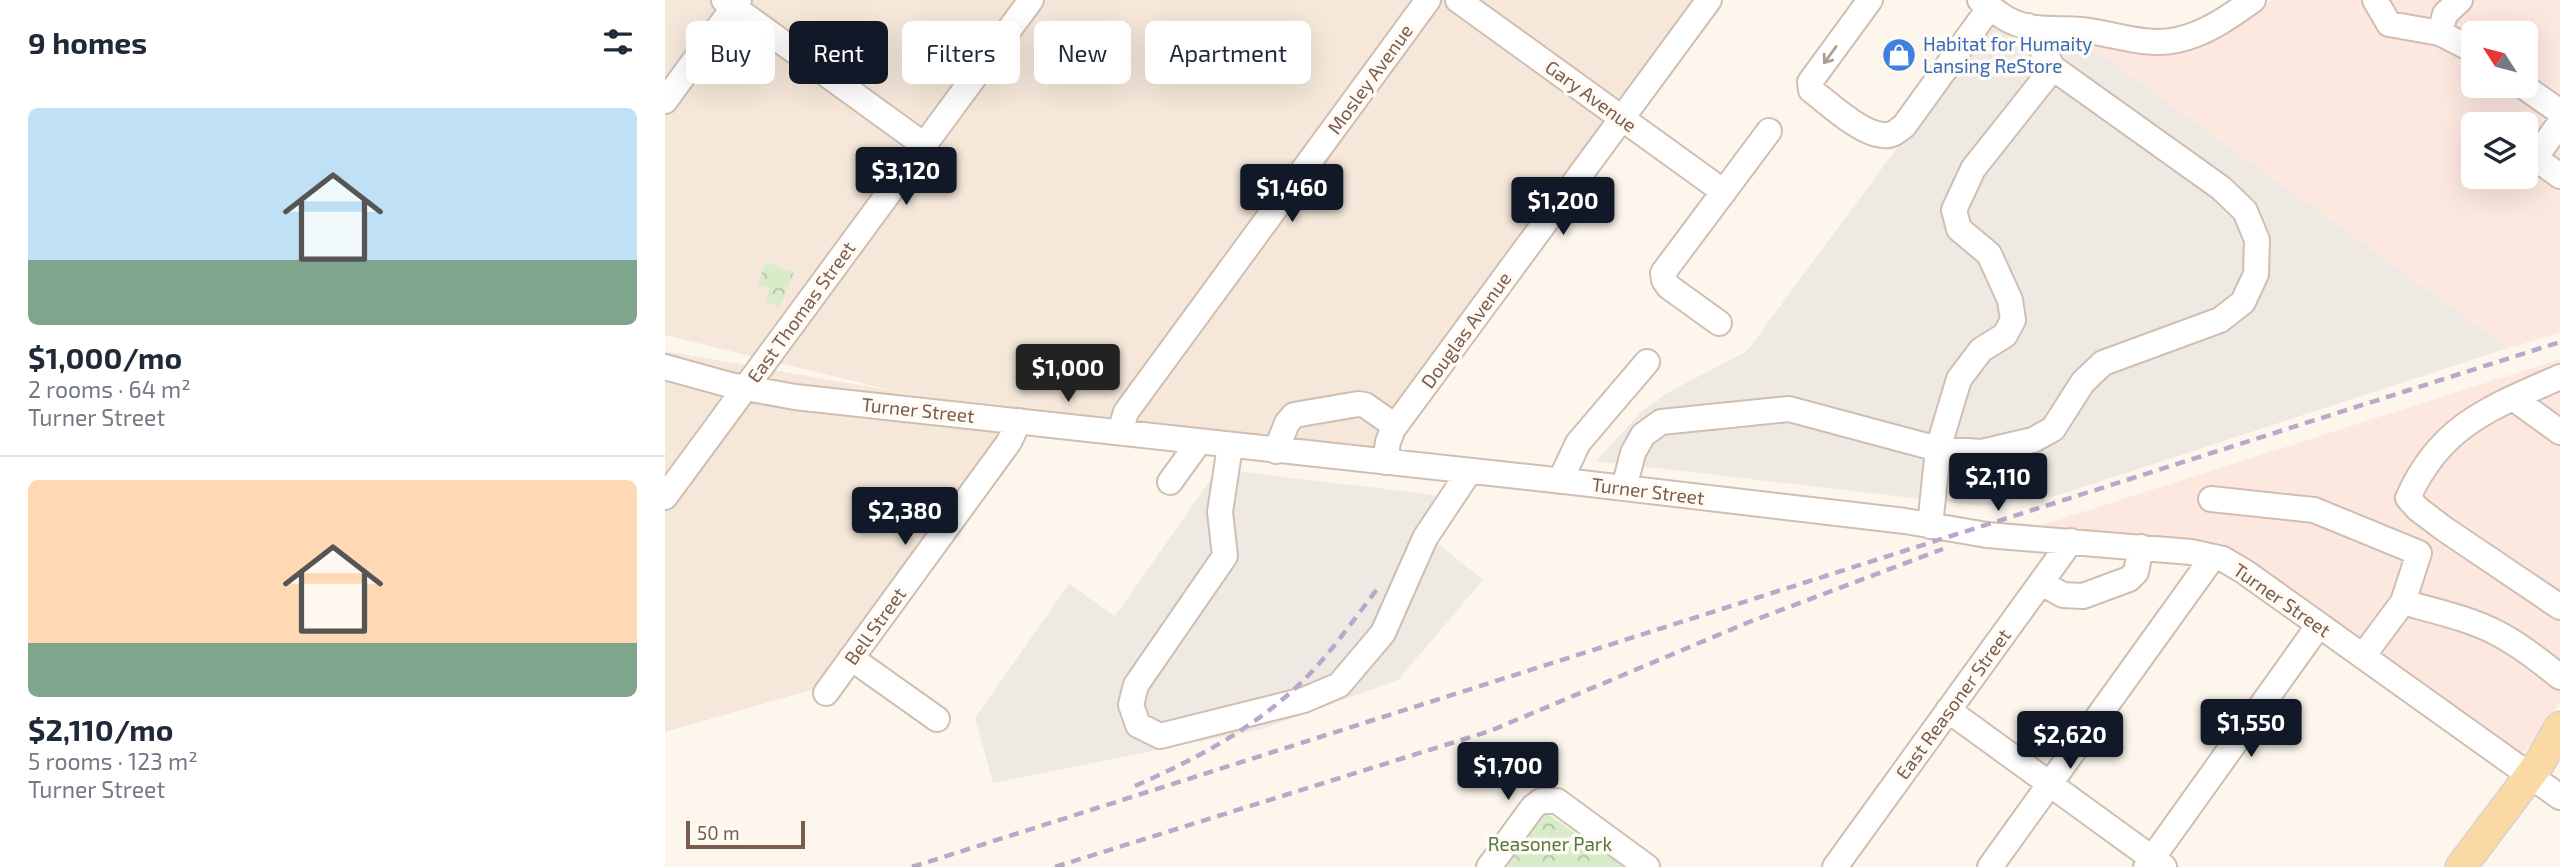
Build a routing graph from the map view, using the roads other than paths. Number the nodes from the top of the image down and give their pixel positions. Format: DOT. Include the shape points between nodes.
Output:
graph roads {
  1 [pos="1031,0"];
  2 [pos="1428,0"];
  3 [pos="1458,0"];
  4 [pos="1709,0"];
  5 [pos="1870,0"];
  6 [pos="2253,0"];
  7 [pos="2375,0"];
  8 [pos="2460,0"];
  9 [pos="732,2"];
  10 [pos="1985,4"];
  11 [pos="2028,26"];
  12 [pos="2440,33"];
  13 [pos="2461,44"];
  14 [pos="2053,68"];
  15 [pos="2538,97"];
  16 [pos="665,101"];
  17 [pos="2560,112"];
  18 [pos="1622,119"];
  19 [pos="2560,123"];
  20 [pos="1769,131"];
  21 [pos="924,145"];
  22 [pos="2560,176"];
  23 [pos="1724,192"];
  24 [pos="1719,323"];
  25 [pos="1647,362"];
  26 [pos="665,367"];
  27 [pos="2560,377"];
  28 [pos="745,388"];
  29 [pos="2513,398"];
  30 [pos="1019,421"];
  31 [pos="1395,426"];
  32 [pos="1120,432"];
  33 [pos="2560,432"];
  34 [pos="1199,442"];
  35 [pos="1230,446"];
  36 [pos="1938,449"];
  37 [pos="1276,451"];
  38 [pos="1385,462"];
  39 [pos="1469,472"];
  40 [pos="1560,481"];
  41 [pos="1170,482"];
  42 [pos="1624,488"];
  43 [pos="665,496"];
  44 [pos="2211,499"];
  45 [pos="1930,526"];
  46 [pos="2071,541"];
  47 [pos="2141,547"];
  48 [pos="2213,557"];
  49 [pos="2041,583"];
  50 [pos="2403,602"];
  51 [pos="2560,607"];
  52 [pos="2319,625"];
  53 [pos="2363,656"];
  54 [pos="851,658"];
  55 [pos="2560,677"];
  56 [pos="826,693"];
  57 [pos="1948,709"];
  58 [pos="937,719"];
  59 [pos="2560,727"];
  60 [pos="2543,761"];
  61 [pos="2050,785"];
  62 [pos="2560,797"];
  63 [pos="2154,864"];
  64 [pos="1489,867"];
  65 [pos="1647,867"];
  66 [pos="1835,867"];
  67 [pos="1990,867"];
  68 [pos="2461,867"];
  1 -- 21 [label="street, East Thomas Street"];
  2 -- 32 [label="street, Mosley Avenue" via="1126,412"];
  3 -- 18 [label="street, Gary Avenue"];
  4 -- 18 [label="street, Douglas Avenue"];
  5 -- 10 [label="street, one-way" via="1810,82 1811,90 1832,107 1882,136 1904,126"];
  6 -- 11 [label="street" via="2198,35 2174,41 2153,43"];
  7 -- 12 [label="street" via="2389,24"];
  8 -- 12 [label="street" via="2445,14"];
  9 -- 16 [label="street"];
  9 -- 21 [label="street"];
  10 -- 11 [label="street" via="2012,22"];
  11 -- 14 [label="street"];
  12 -- 13 [label="street"];
  14 -- 36 [label="street" via="1973,169 1954,210 1959,229 1989,254 2010,300 2013,320 2005,335 1981,350 1959,379"];
  14 -- 36 [label="street" via="2221,188 2245,211 2257,240 2256,274 2243,302 2220,320 2103,363 2083,382 2053,429 2033,440 1982,452"];
  15 -- 17 [label="street"];
  18 -- 23 [label="street, Gary Avenue"];
  18 -- 31 [label="street, Douglas Avenue"];
  19 -- 22 [label="street" via="2535,158"];
  20 -- 23 [label="street"];
  21 -- 28 [label="street, East Thomas Street"];
  23 -- 24 [label="street" via="1663,273 1669,287"];
  25 -- 40 [label="street" via="1578,443"];
  26 -- 28 [label="street, Turner Street"];
  27 -- 29 [label="street"];
  28 -- 30 [label="street, Turner Street"];
  28 -- 43 [label="street, East Thomas Street"];
  29 -- 33 [label="street"];
  29 -- 51 [label="street" via="2467,421 2439,447 2408,498 2443,528"];
  30 -- 32 [label="street, Turner Street"];
  30 -- 54 [label="street, Bell Street" via="1009,442"];
  31 -- 37 [label="street" via="1358,404 1294,415"];
  31 -- 38 [label="street, Douglas Avenue"];
  32 -- 34 [label="street, Turner Street"];
  34 -- 35 [label="street, Turner Street"];
  34 -- 41 [label="street"];
  35 -- 37 [label="street, Turner Street"];
  35 -- 39 [label="street" via="1220,512 1225,556 1136,685 1131,705 1138,725 1160,736 1304,700 1339,685 1383,633 1425,538"];
  36 -- 42 [label="street" via="1789,409 1661,422 1643,435"];
  36 -- 45 [label="street"];
  37 -- 38 [label="street, Turner Street"];
  38 -- 39 [label="street, Turner Street"];
  39 -- 40 [label="street, Turner Street"];
  40 -- 42 [label="street, Turner Street"];
  42 -- 45 [label="street, Turner Street"];
  44 -- 50 [label="street" via="2314,510 2419,553"];
  45 -- 46 [label="street, Turner Street"];
  46 -- 47 [label="street, Turner Street"];
  46 -- 49 [label="street, East Reasoner Street"];
  47 -- 48 [label="street, Turner Street"];
  47 -- 49 [label="street" via="2136,572 2129,579 2083,596 2063,595"];
  48 -- 52 [label="street, Turner Street" via="2245,572"];
  48 -- 61 [label="street"];
  49 -- 57 [label="street, East Reasoner Street"];
  50 -- 53 [label="street"];
  50 -- 55 [label="street" via="2495,632"];
  52 -- 53 [label="street, Turner Street"];
  52 -- 63 [label="street"];
  53 -- 60 [label="street, Turner Street"];
  54 -- 56 [label="street, Bell Street"];
  54 -- 58 [label="street"];
  57 -- 61 [label="street"];
  57 -- 66 [label="street, East Reasoner Street"];
  59 -- 60 [label="main road"];
  60 -- 62 [label="street, Turner Street"];
  60 -- 68 [label="main road"];
  61 -- 63 [label="street"];
  61 -- 67 [label="street"];
  64 -- 65 [label="street" via="1541,801 1557,801"];
}
